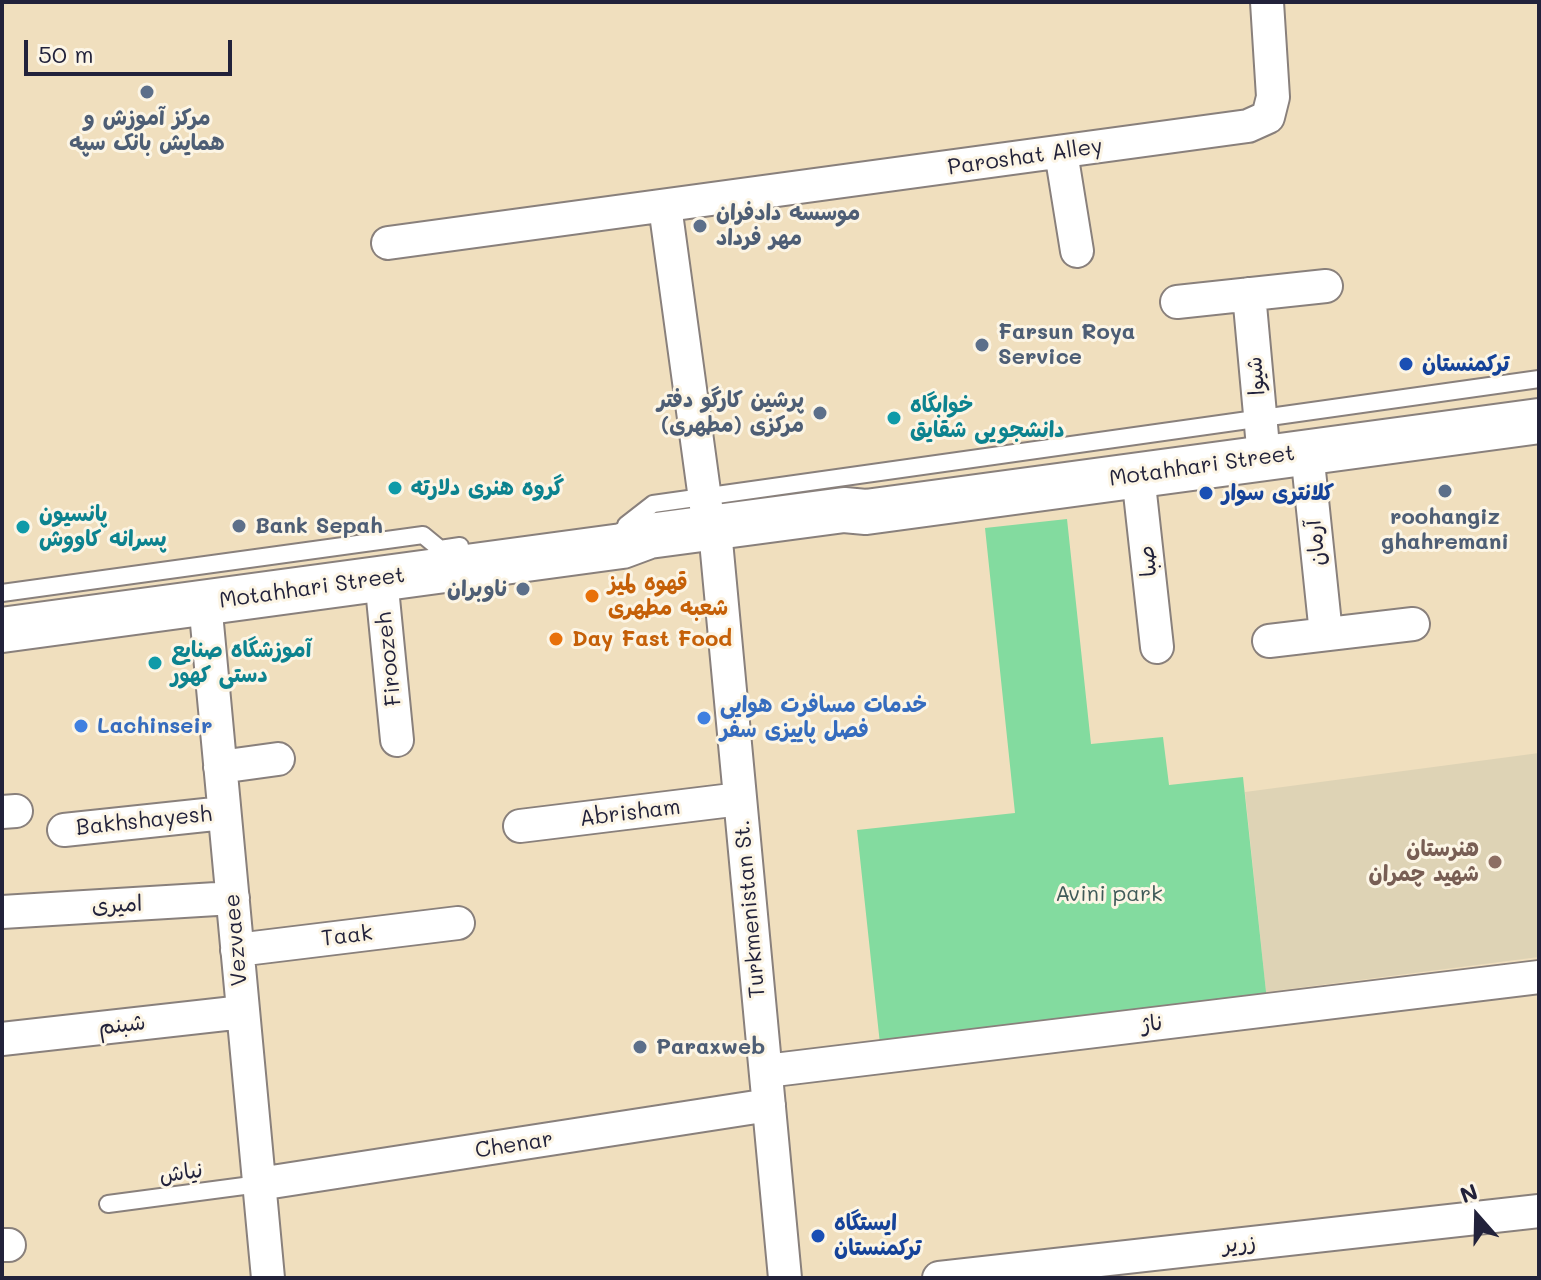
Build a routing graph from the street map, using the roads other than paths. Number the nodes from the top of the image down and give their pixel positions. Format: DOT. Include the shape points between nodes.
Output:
graph roads {
  1 [pos="1267,2"];
  2 [pos="1061,152"];
  3 [pos="665,206"];
  4 [pos="388,243"];
  5 [pos="1077,251"];
  6 [pos="1326,286"];
  7 [pos="1249,294"];
  8 [pos="1177,302"];
  9 [pos="1539,379"];
  10 [pos="1539,421"];
  11 [pos="1262,438"];
  12 [pos="1307,452"];
  13 [pos="1138,475"];
  14 [pos="710,522"];
  15 [pos="472,545"];
  16 [pos="381,578"];
  17 [pos="2,593"];
  18 [pos="205,602"];
  19 [pos="1413,624"];
  20 [pos="2,630"];
  21 [pos="1326,634"];
  22 [pos="1269,641"];
  23 [pos="1157,647"];
  24 [pos="397,740"];
  25 [pos="278,759"];
  26 [pos="220,767"];
  27 [pos="740,799"];
  28 [pos="224,813"];
  29 [pos="520,826"];
  30 [pos="64,830"];
  31 [pos="233,898"];
  32 [pos="2,912"];
  33 [pos="458,923"];
  34 [pos="237,950"];
  35 [pos="1539,977"];
  36 [pos="243,1012"];
  37 [pos="2,1039"];
  38 [pos="766,1071"];
  39 [pos="769,1105"];
  40 [pos="259,1184"];
  41 [pos="108,1204"];
  42 [pos="1539,1211"];
  43 [pos="268,1278"];
  44 [pos="785,1278"];
  45 [pos="939,1278"];
  1 -- 2 [label="street, Paroshat Alley" via="1273,97 1268,117 1248,126"];
  2 -- 3 [label="street, Paroshat Alley"];
  2 -- 5 [label="street"];
  3 -- 4 [label="street, Paroshat Alley"];
  3 -- 14 [label="street"];
  6 -- 7 [label="street"];
  7 -- 8 [label="street"];
  7 -- 11 [label="street, شیوا"];
  9 -- 11 [label="lane"];
  10 -- 12 [label="main road, Motahhari Street"];
  11 -- 12 [label="main road, Motahhari Street"];
  11 -- 13 [label="main road, Motahhari Street"];
  11 -- 14 [label="lane"];
  12 -- 21 [label="street, آرمان"];
  13 -- 14 [label="main road, Motahhari Street" via="866,512 846,523"];
  13 -- 23 [label="street, صبا"];
  14 -- 16 [label="main road, Motahhari Street" via="650,550 618,536"];
  14 -- 27 [label="street, Turkmenistan St."];
  15 -- 17 [label="lane" via="440,549 423,535"];
  16 -- 18 [label="main road, Motahhari Street"];
  16 -- 24 [label="street, Firoozeh"];
  18 -- 20 [label="main road, Motahhari Street"];
  18 -- 26 [label="street, Vezvaee"];
  19 -- 21 [label="street"];
  21 -- 22 [label="street"];
  25 -- 26 [label="street"];
  26 -- 28 [label="street, Vezvaee"];
  27 -- 29 [label="street, Abrisham"];
  27 -- 38 [label="street, Turkmenistan St."];
  28 -- 30 [label="street, Bakhshayesh"];
  28 -- 31 [label="street, Vezvaee"];
  31 -- 32 [label="street, امیری"];
  31 -- 34 [label="street, Vezvaee"];
  33 -- 34 [label="street, Taak"];
  34 -- 36 [label="street, Vezvaee"];
  35 -- 38 [label="street, ناژ"];
  36 -- 37 [label="street, شبنم"];
  36 -- 40 [label="street, Vezvaee"];
  38 -- 39 [label="street, Turkmenistan St."];
  39 -- 40 [label="street, Chenar"];
  39 -- 44 [label="street, Turkmenistan St."];
  40 -- 41 [label="lane, نیاش"];
  40 -- 43 [label="street, Vezvaee"];
  42 -- 45 [label="street, زریر"];
}
